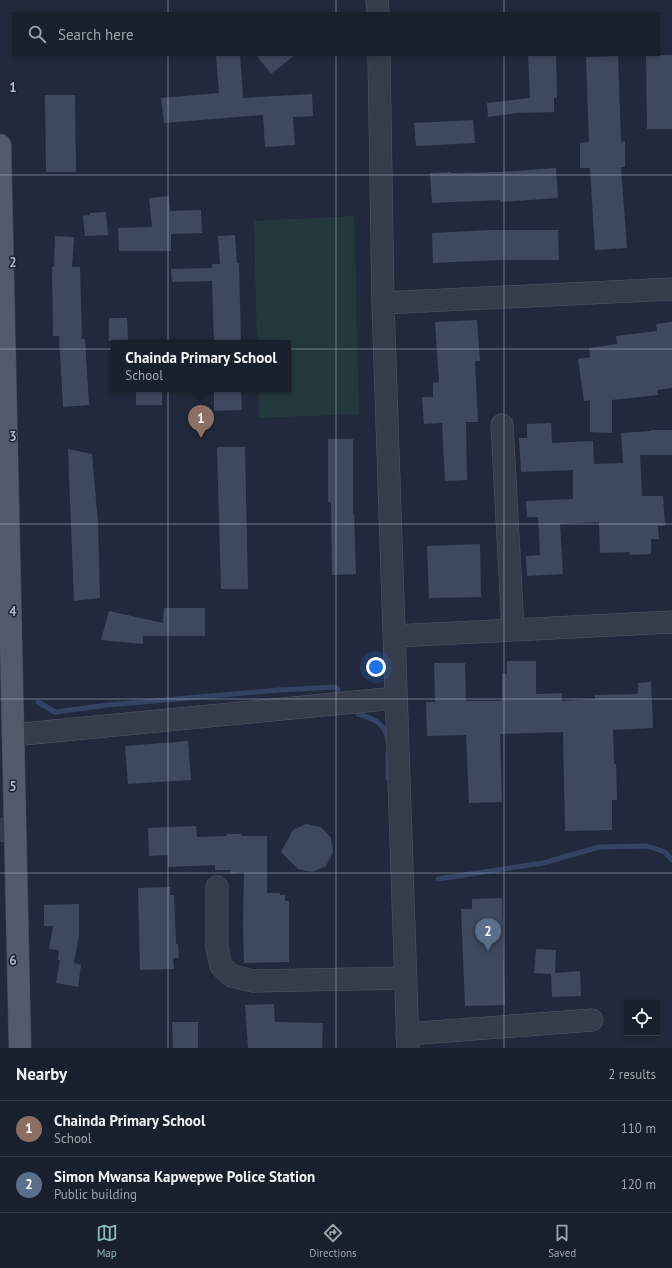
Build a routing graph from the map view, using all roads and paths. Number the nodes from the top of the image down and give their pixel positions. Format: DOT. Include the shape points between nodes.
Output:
graph roads {
  1 [pos="377,0"];
  2 [pos="378,12"];
  3 [pos="378,56"];
  4 [pos="0,145"];
  5 [pos="1,250"];
  6 [pos="672,289"];
  7 [pos="383,303"];
  8 [pos="502,425"];
  9 [pos="3,437"];
  10 [pos="672,622"];
  11 [pos="513,630"];
  12 [pos="394,636"];
  13 [pos="396,698"];
  14 [pos="13,735"];
  15 [pos="7,830"];
  16 [pos="217,887"];
  17 [pos="406,978"];
  18 [pos="592,1020"];
  19 [pos="407,1041"];
  20 [pos="18,1048"];
  1 -- 2 [label="street"];
  3 -- 7 [label="street"];
  4 -- 5 [label="main road"];
  5 -- 9 [label="main road"];
  6 -- 7 [label="street"];
  7 -- 12 [label="street"];
  8 -- 11 [label="street"];
  9 -- 14 [label="main road"];
  10 -- 11 [label="street"];
  11 -- 12 [label="street"];
  12 -- 13 [label="street"];
  13 -- 14 [label="street"];
  13 -- 17 [label="street"];
  14 -- 15 [label="main road"];
  15 -- 20 [label="main road"];
  16 -- 17 [label="street" via="217,948 221,966 232,976 252,981"];
  17 -- 19 [label="street"];
  18 -- 19 [label="street"];
}
